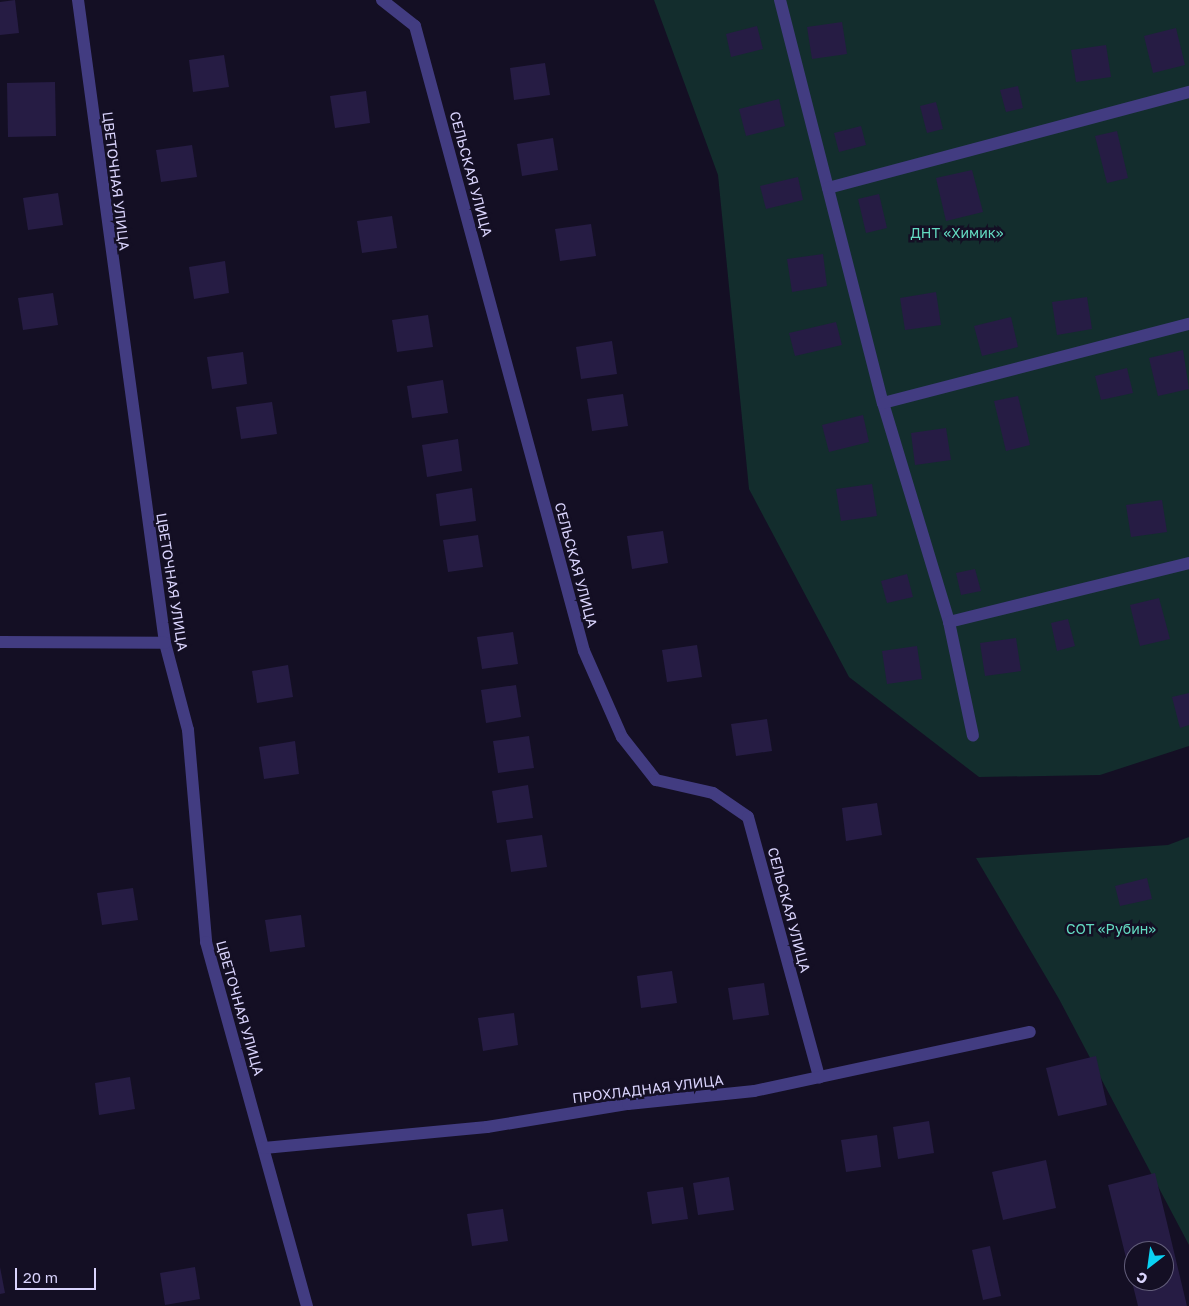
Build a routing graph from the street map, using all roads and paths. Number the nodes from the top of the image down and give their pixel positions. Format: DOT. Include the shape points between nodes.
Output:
graph roads {
  1 [pos="78,0"];
  2 [pos="382,0"];
  3 [pos="780,0"];
  4 [pos="1189,92"];
  5 [pos="828,188"];
  6 [pos="1189,324"];
  7 [pos="883,403"];
  8 [pos="1189,563"];
  9 [pos="949,622"];
  10 [pos="0,642"];
  11 [pos="165,643"];
  12 [pos="973,736"];
  13 [pos="1030,1032"];
  14 [pos="819,1077"];
  15 [pos="264,1148"];
  16 [pos="307,1306"];
  1 -- 11 [label="street, ЦВЕТОЧНАЯ УЛИЦА"];
  2 -- 14 [label="street, СЕЛЬСКАЯ УЛИЦА" via="415,26 584,651 622,737 656,780 713,793 748,817"];
  3 -- 5 [label="street"];
  4 -- 5 [label="street"];
  5 -- 7 [label="street"];
  6 -- 7 [label="street"];
  7 -- 9 [label="street"];
  8 -- 9 [label="street"];
  9 -- 12 [label="street"];
  10 -- 11 [label="street"];
  11 -- 15 [label="street, ЦВЕТОЧНАЯ УЛИЦА" via="188,730 206,942"];
  13 -- 14 [label="street, ПРОХЛАДНАЯ УЛИЦА"];
  14 -- 15 [label="street, ПРОХЛАДНАЯ УЛИЦА" via="754,1091 628,1104 487,1127"];
  15 -- 16 [label="street, ЦВЕТОЧНАЯ УЛИЦА"];
}
